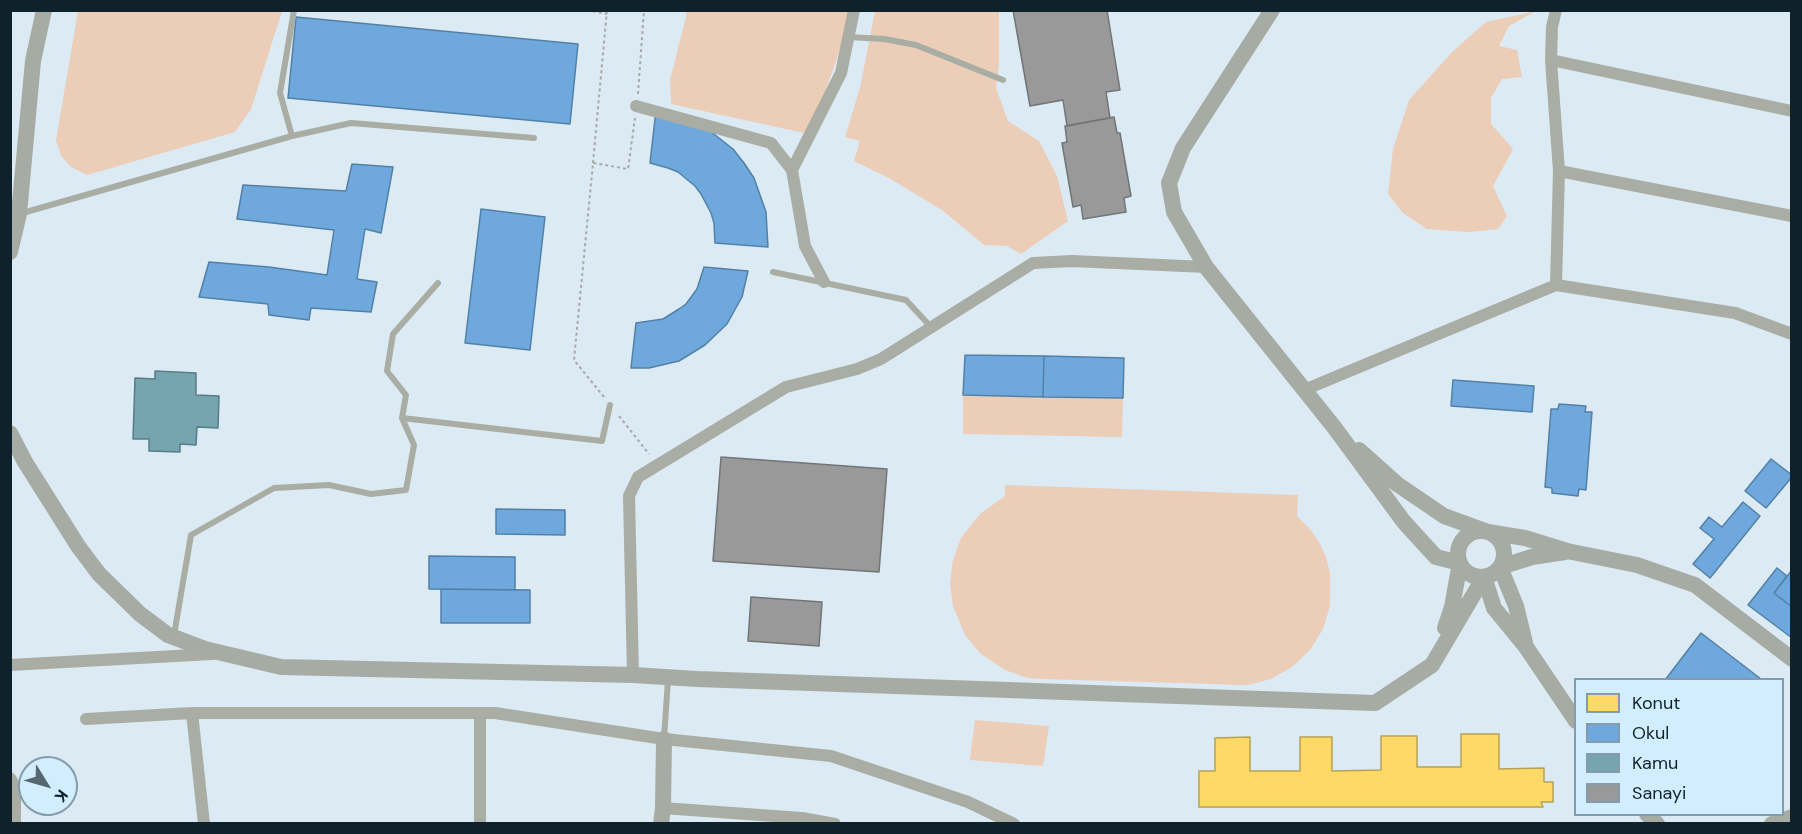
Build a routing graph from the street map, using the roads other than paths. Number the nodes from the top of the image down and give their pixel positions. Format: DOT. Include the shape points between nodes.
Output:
graph roads {
  1 [pos="44,10"];
  2 [pos="294,10"];
  3 [pos="854,10"];
  4 [pos="1272,10"];
  5 [pos="1556,10"];
  6 [pos="848,37"];
  7 [pos="1551,60"];
  8 [pos="1004,80"];
  9 [pos="636,106"];
  10 [pos="1791,111"];
  11 [pos="292,136"];
  12 [pos="534,138"];
  13 [pos="792,170"];
  14 [pos="1559,171"];
  15 [pos="19,214"];
  16 [pos="1791,216"];
  17 [pos="10,252"];
  18 [pos="1206,267"];
  19 [pos="773,272"];
  20 [pos="824,282"];
  21 [pos="438,283"];
  22 [pos="1556,285"];
  23 [pos="931,327"];
  24 [pos="1791,334"];
  25 [pos="1304,390"];
  26 [pos="610,405"];
  27 [pos="402,418"];
  28 [pos="1334,428"];
  29 [pos="10,433"];
  30 [pos="1488,532"];
  31 [pos="1567,551"];
  32 [pos="1460,563"];
  33 [pos="1500,567"];
  34 [pos="1484,577"];
  35 [pos="174,637"];
  36 [pos="1526,647"];
  37 [pos="222,654"];
  38 [pos="1791,658"];
  39 [pos="10,665"];
  40 [pos="1432,665"];
  41 [pos="633,675"];
  42 [pos="668,677"];
  43 [pos="480,713"];
  44 [pos="192,714"];
  45 [pos="86,719"];
  46 [pos="1574,719"];
  47 [pos="664,739"];
  48 [pos="10,778"];
  49 [pos="662,816"];
  50 [pos="1791,817"];
  51 [pos="802,821"];
  52 [pos="15,824"];
  53 [pos="204,824"];
  54 [pos="480,824"];
  55 [pos="835,824"];
  56 [pos="1014,824"];
  57 [pos="1772,824"];
  1 -- 15 [label="street" via="33,61"];
  2 -- 11 [label="lane" via="279,93"];
  3 -- 6 [label="street"];
  4 -- 18 [label="street" via="1183,148 1169,183 1173,212"];
  5 -- 7 [label="street"];
  6 -- 8 [label="lane" via="916,45"];
  6 -- 13 [label="street" via="841,73"];
  7 -- 10 [label="street"];
  7 -- 14 [label="street"];
  9 -- 13 [label="street" via="771,143"];
  11 -- 12 [label="lane" via="351,123"];
  11 -- 15 [label="lane"];
  13 -- 20 [label="street" via="806,246"];
  14 -- 16 [label="street"];
  14 -- 22 [label="street"];
  15 -- 17 [label="street"];
  18 -- 23 [label="street" via="1034,263"];
  18 -- 25 [label="street"];
  19 -- 20 [label="lane"];
  20 -- 23 [label="lane" via="906,300"];
  21 -- 27 [label="lane" via="393,334 387,370 406,395"];
  22 -- 24 [label="street" via="1735,313"];
  22 -- 25 [label="street"];
  23 -- 41 [label="street" via="881,359 857,369 786,387 638,477 628,496"];
  25 -- 28 [label="street"];
  26 -- 27 [label="lane" via="602,441"];
  27 -- 35 [label="lane" via="414,445 406,490 371,494 329,485 274,489 191,535"];
  28 -- 30 [label="street" via="1397,484 1444,516"];
  28 -- 32 [label="street" via="1404,522 1436,557"];
  29 -- 35 [label="street" via="44,494 99,574 140,614"];
  30 -- 31 [label="street"];
  30 -- 32 [label="street" via="1474,532 1462,541"];
  30 -- 33 [label="street" via="1503,548"];
  31 -- 33 [label="street"];
  31 -- 38 [label="street" via="1636,564 1695,585"];
  32 -- 34 [label="street" via="1469,574"];
  32 -- 40 [label="street" via="1452,607"];
  33 -- 34 [label="street"];
  33 -- 36 [label="street" via="1516,606"];
  34 -- 36 [label="street" via="1494,608"];
  34 -- 40 [label="street"];
  35 -- 37 [label="street"];
  36 -- 46 [label="street"];
  37 -- 39 [label="street"];
  37 -- 41 [label="street" via="282,667"];
  40 -- 42 [label="street" via="1375,703"];
  41 -- 42 [label="street"];
  42 -- 47 [label="lane"];
  43 -- 44 [label="street"];
  43 -- 47 [label="street"];
  43 -- 54 [label="street"];
  44 -- 45 [label="street"];
  44 -- 53 [label="street"];
  47 -- 49 [label="street"];
  47 -- 56 [label="street" via="831,756 968,802"];
  48 -- 52 [label="street" via="15,786"];
  49 -- 51 [label="street"];
  50 -- 57 [label="street"];
  51 -- 55 [label="street"];
}
